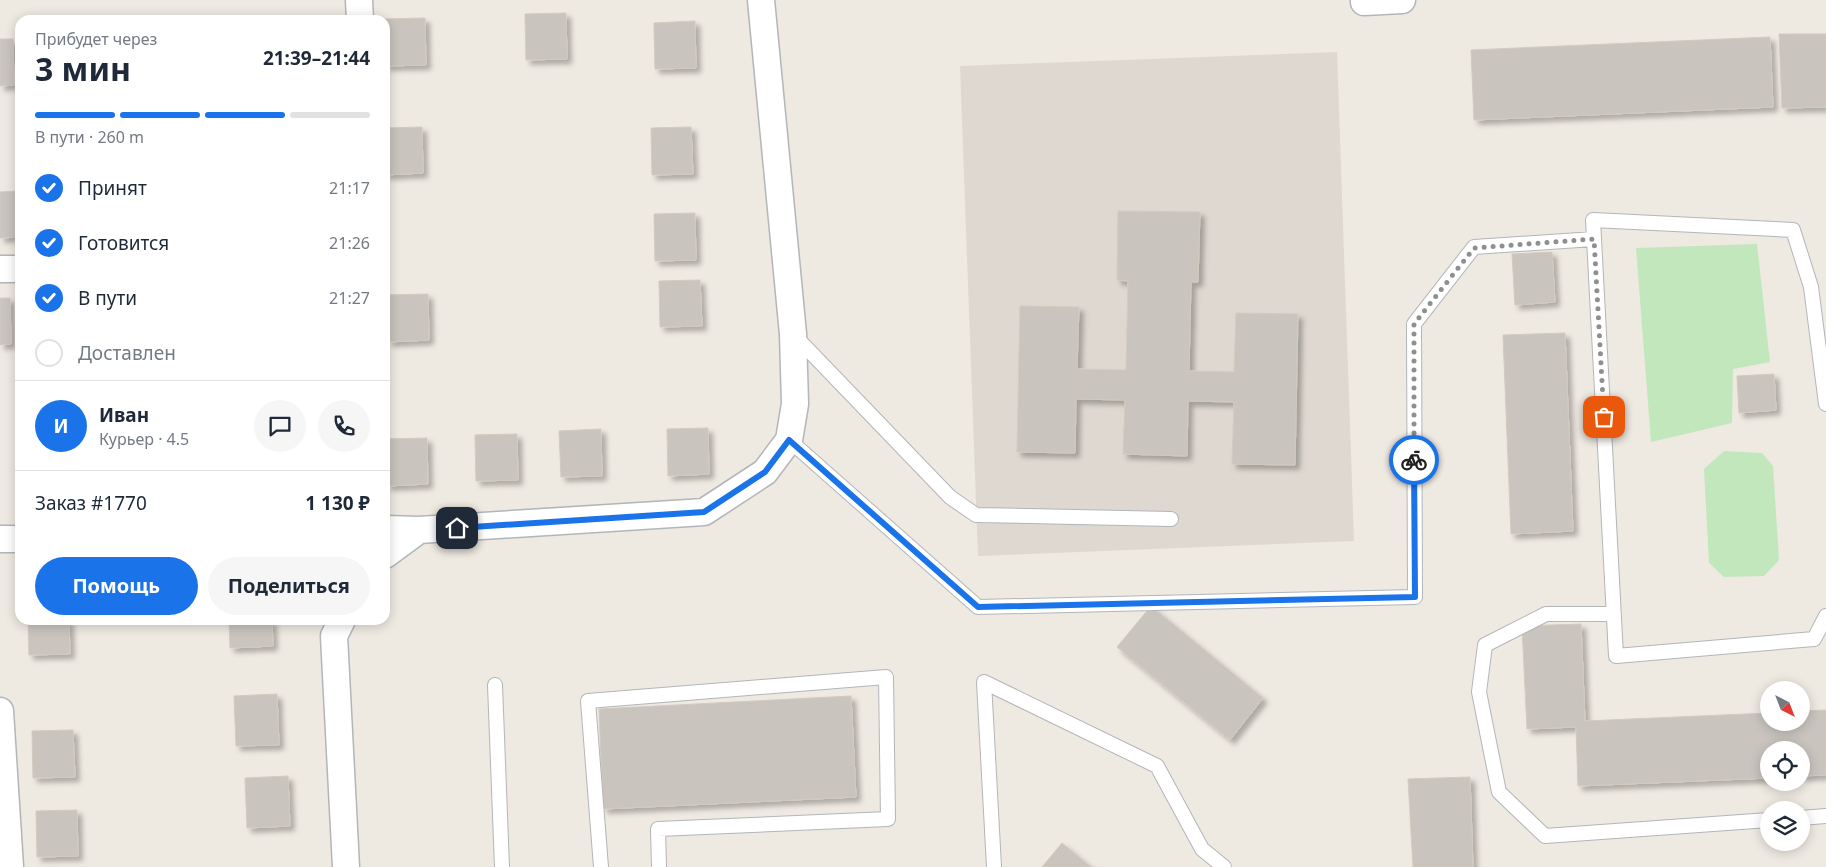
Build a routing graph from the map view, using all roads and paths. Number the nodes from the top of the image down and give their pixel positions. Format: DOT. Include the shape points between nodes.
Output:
graph roads {
  1 [pos="359,0"];
  2 [pos="761,0"];
  3 [pos="1402,0"];
  4 [pos="1364,2"];
  5 [pos="360,15"];
  6 [pos="1594,239"];
  7 [pos="0,269"];
  8 [pos="15,269"];
  9 [pos="793,334"];
  10 [pos="1826,404"];
  11 [pos="789,440"];
  12 [pos="1172,519"];
  13 [pos="390,529"];
  14 [pos="419,530"];
  15 [pos="15,539"];
  16 [pos="0,540"];
  17 [pos="390,551"];
  18 [pos="1614,614"];
  19 [pos="1826,616"];
  20 [pos="340,625"];
  21 [pos="495,685"];
  22 [pos="0,711"];
  23 [pos="1826,816"];
  24 [pos="1810,817"];
  25 [pos="1760,821"];
  26 [pos="10,867"];
  27 [pos="346,867"];
  28 [pos="502,867"];
  29 [pos="601,867"];
  30 [pos="659,867"];
  31 [pos="994,867"];
  32 [pos="1224,867"];
  1 -- 5 [label="street"];
  2 -- 9 [label="street"];
  3 -- 4 [label="street"];
  6 -- 10 [label="lane" via="1593,220 1793,230 1810,287"];
  6 -- 11 [label="lane" via="1474,248 1414,324 1415,597 978,607"];
  6 -- 18 [label="lane"];
  7 -- 8 [label="street"];
  9 -- 11 [label="street" via="795,404"];
  9 -- 12 [label="lane" via="950,497 976,515"];
  11 -- 14 [label="street" via="765,472 704,512"];
  13 -- 14 [label="street"];
  14 -- 17 [label="street"];
  15 -- 16 [label="street"];
  18 -- 19 [label="lane" via="1616,656 1814,639"];
  18 -- 25 [label="lane" via="1546,614 1486,645 1479,692 1499,792 1545,836"];
  20 -- 27 [label="street" via="334,636"];
  21 -- 28 [label="lane"];
  22 -- 26 [label="street"];
  23 -- 24 [label="lane"];
  29 -- 30 [label="lane" via="588,701 886,677 888,819 658,829"];
  31 -- 32 [label="lane" via="984,682 1157,766 1202,849"];
}
